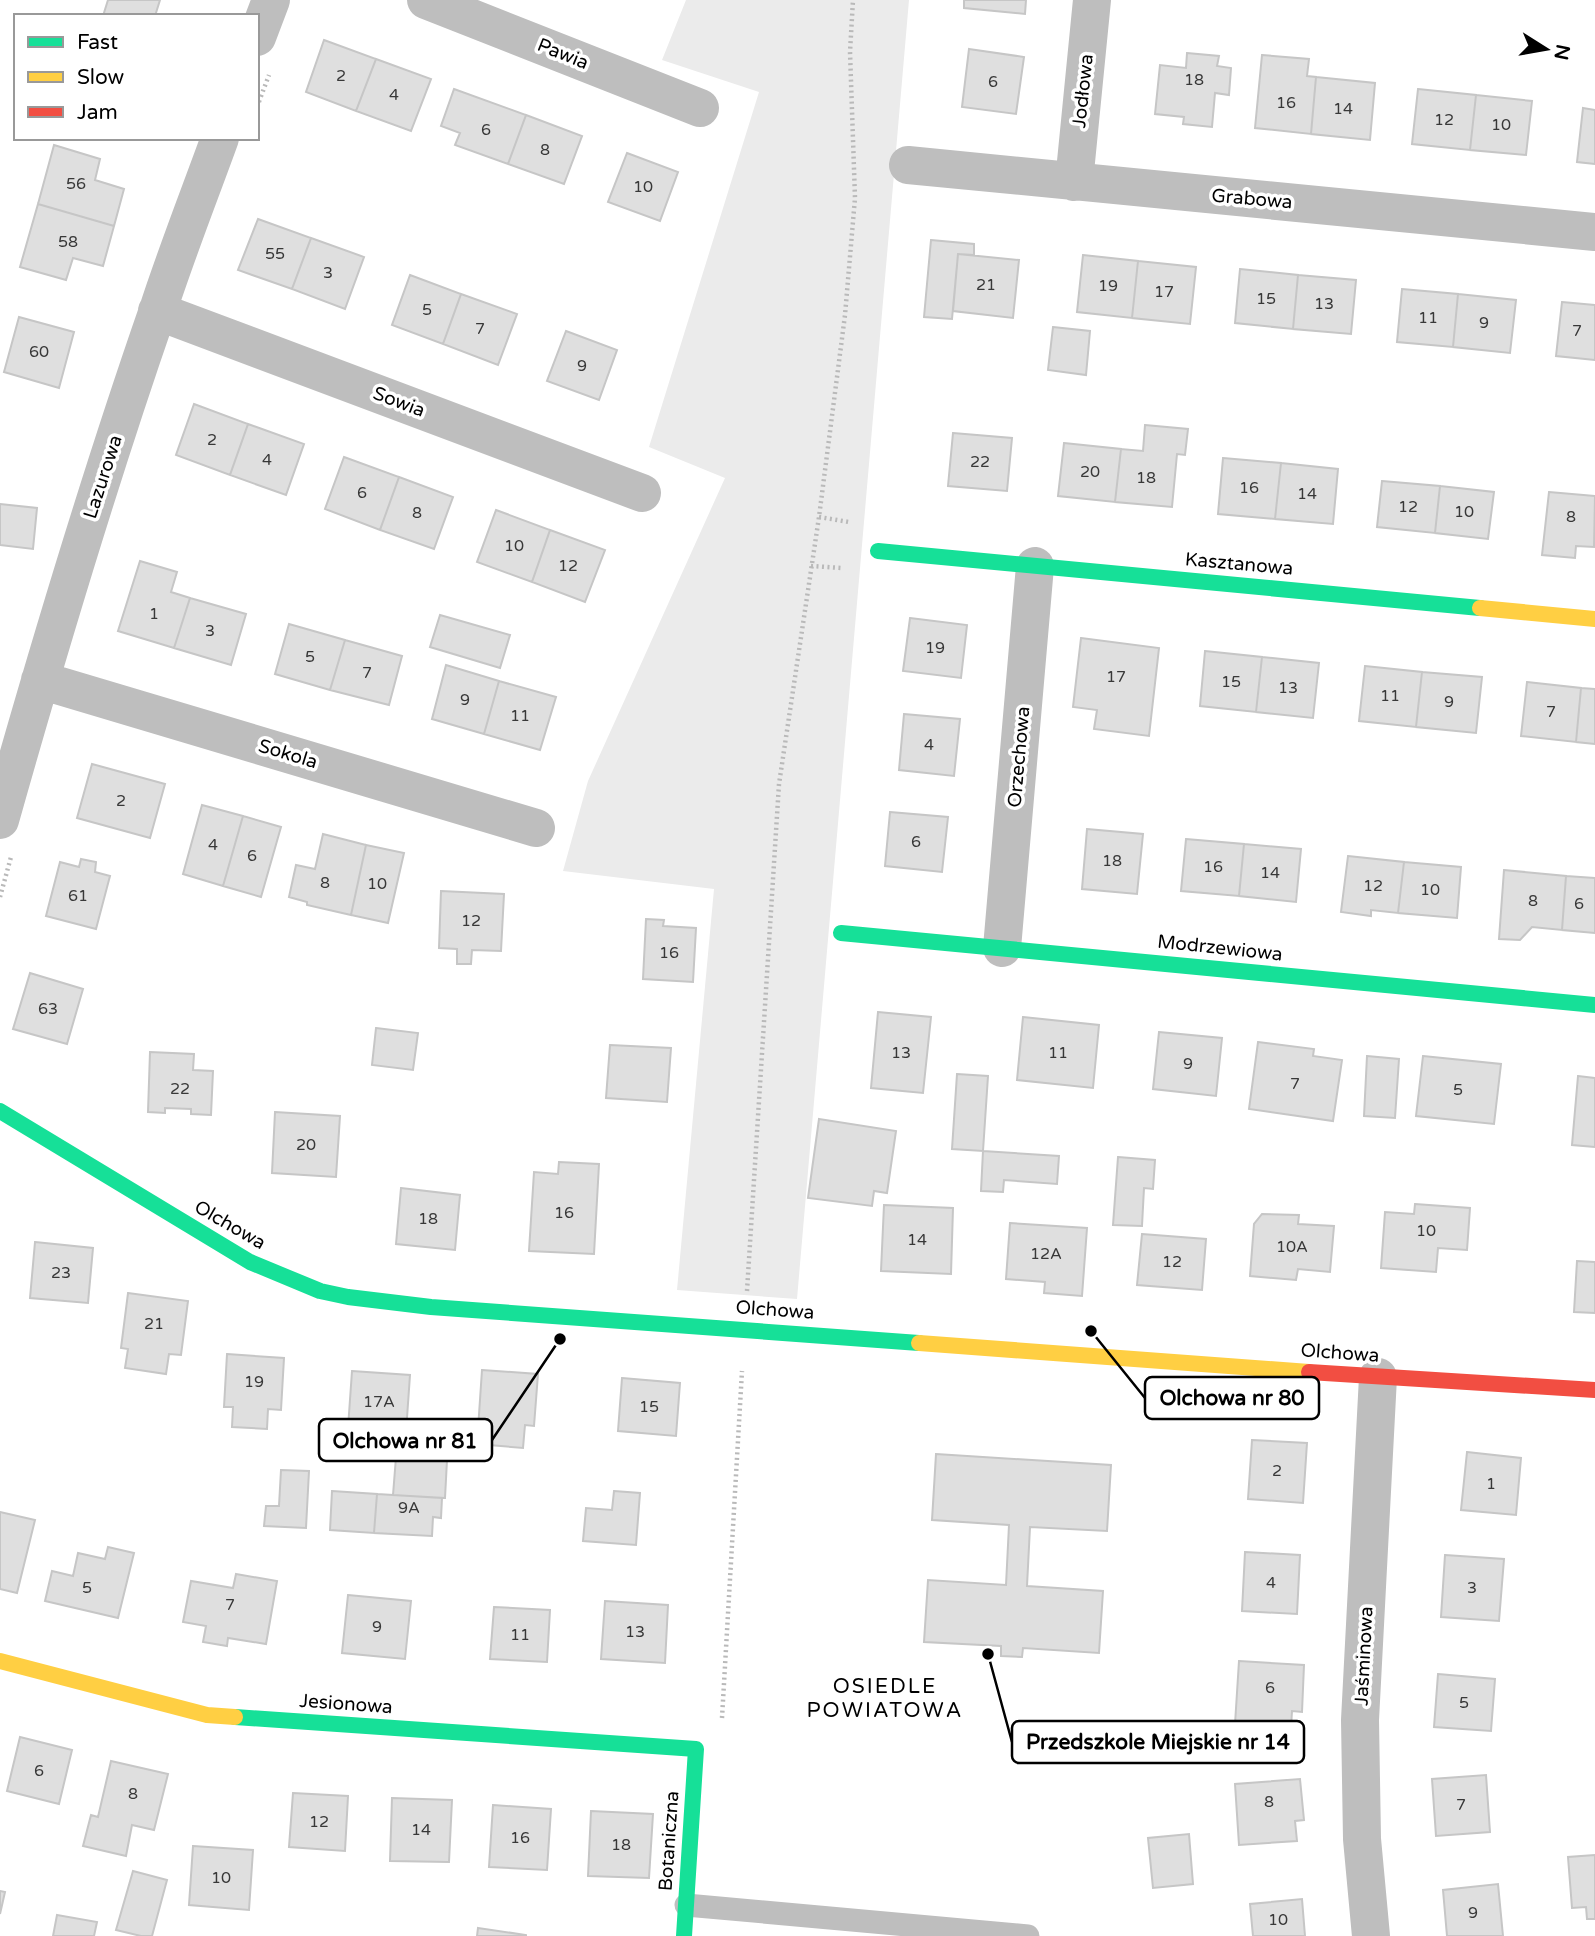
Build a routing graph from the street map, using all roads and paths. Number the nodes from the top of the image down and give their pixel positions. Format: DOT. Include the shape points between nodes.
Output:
graph roads {
  1 [pos="271,0"];
  2 [pos="426,0"];
  3 [pos="853,0"];
  4 [pos="1092,0"];
  5 [pos="259,32"];
  6 [pos="700,108"];
  7 [pos="219,140"];
  8 [pos="908,165"];
  9 [pos="1074,182"];
  10 [pos="1595,232"];
  11 [pos="157,311"];
  12 [pos="642,494"];
  13 [pos="878,551"];
  14 [pos="1035,566"];
  15 [pos="1595,619"];
  16 [pos="40,680"];
  17 [pos="0,820"];
  18 [pos="536,828"];
  19 [pos="841,933"];
  20 [pos="1002,948"];
  21 [pos="1595,1005"];
  22 [pos="0,1111"];
  23 [pos="747,1296"];
  24 [pos="742,1359"];
  25 [pos="1378,1377"];
  26 [pos="1595,1390"];
  27 [pos="0,1661"];
  28 [pos="722,1722"];
  29 [pos="696,1749"];
  30 [pos="686,1905"];
  31 [pos="684,1936"];
  32 [pos="1028,1936"];
  33 [pos="1371,1936"];
  1 -- 5 [label="street"];
  2 -- 6 [label="street, Pawia"];
  3 -- 23 [label="path" via="850,52 855,198 819,517 779,784"];
  4 -- 9 [label="street, Jodłowa"];
  7 -- 11 [label="street, Lazurowa"];
  8 -- 9 [label="street, Grabowa"];
  9 -- 10 [label="street, Grabowa"];
  11 -- 12 [label="street, Sowia"];
  11 -- 16 [label="street, Lazurowa"];
  13 -- 14 [label="street, Kasztanowa"];
  14 -- 15 [label="street, Kasztanowa"];
  14 -- 20 [label="street, Orzechowa"];
  16 -- 17 [label="street, Lazurowa"];
  16 -- 18 [label="street, Sokola"];
  19 -- 20 [label="street, Modrzewiowa"];
  20 -- 21 [label="street, Modrzewiowa"];
  22 -- 25 [label="street, Olchowa" via="250,1262 308,1287 348,1297 431,1307"];
  24 -- 28 [label="path"];
  25 -- 26 [label="street, Olchowa"];
  25 -- 33 [label="street, Jaśminowa" via="1360,1744"];
  27 -- 29 [label="street, Jesionowa" via="208,1715"];
  29 -- 30 [label="street, Botaniczna"];
  30 -- 31 [label="street, Botaniczna"];
  30 -- 32 [label="lane"];
}
